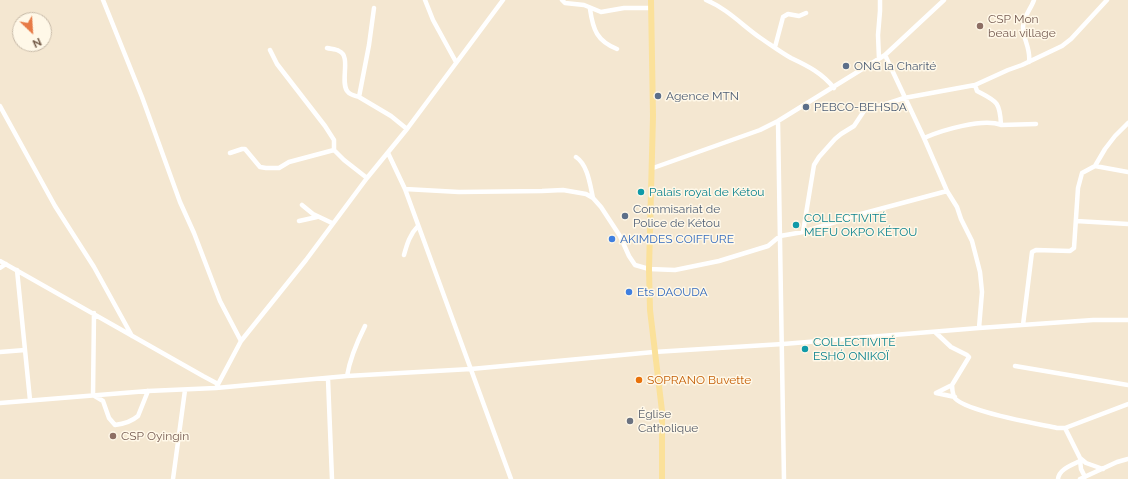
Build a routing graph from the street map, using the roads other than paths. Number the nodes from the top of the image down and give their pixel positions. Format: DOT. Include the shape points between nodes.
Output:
graph roads {
  1 [pos="103,0"];
  2 [pos="425,0"];
  3 [pos="503,0"];
  4 [pos="562,0"];
  5 [pos="651,0"];
  6 [pos="706,0"];
  7 [pos="880,0"];
  8 [pos="944,0"];
  9 [pos="1034,0"];
  10 [pos="1107,0"];
  11 [pos="374,8"];
  12 [pos="590,8"];
  13 [pos="651,8"];
  14 [pos="806,12"];
  15 [pos="775,47"];
  16 [pos="327,48"];
  17 [pos="617,49"];
  18 [pos="270,50"];
  19 [pos="885,55"];
  20 [pos="879,59"];
  21 [pos="456,62"];
  22 [pos="1029,62"];
  23 [pos="975,85"];
  24 [pos="834,88"];
  25 [pos="359,97"];
  26 [pos="904,98"];
  27 [pos="0,106"];
  28 [pos="778,121"];
  29 [pos="1128,123"];
  30 [pos="1036,124"];
  31 [pos="1001,125"];
  32 [pos="407,129"];
  33 [pos="924,138"];
  34 [pos="334,150"];
  35 [pos="230,153"];
  36 [pos="388,153"];
  37 [pos="576,157"];
  38 [pos="1095,166"];
  39 [pos="653,168"];
  40 [pos="1128,172"];
  41 [pos="367,178"];
  42 [pos="405,189"];
  43 [pos="947,191"];
  44 [pos="593,198"];
  45 [pos="302,205"];
  46 [pos="319,217"];
  47 [pos="299,221"];
  48 [pos="1076,221"];
  49 [pos="332,223"];
  50 [pos="1128,224"];
  51 [pos="418,226"];
  52 [pos="803,232"];
  53 [pos="780,236"];
  54 [pos="768,246"];
  55 [pos="781,247"];
  56 [pos="404,255"];
  57 [pos="0,261"];
  58 [pos="6,264"];
  59 [pos="0,268"];
  60 [pos="17,270"];
  61 [pos="649,270"];
  62 [pos="94,313"];
  63 [pos="1128,320"];
  64 [pos="1023,325"];
  65 [pos="366,326"];
  66 [pos="978,328"];
  67 [pos="935,332"];
  68 [pos="132,336"];
  69 [pos="241,341"];
  70 [pos="783,344"];
  71 [pos="25,350"];
  72 [pos="0,352"];
  73 [pos="654,352"];
  74 [pos="1015,366"];
  75 [pos="471,369"];
  76 [pos="347,376"];
  77 [pos="328,378"];
  78 [pos="952,385"];
  79 [pos="1128,385"];
  80 [pos="217,386"];
  81 [pos="185,390"];
  82 [pos="148,391"];
  83 [pos="93,395"];
  84 [pos="954,397"];
  85 [pos="30,400"];
  86 [pos="0,403"];
  87 [pos="1128,404"];
  88 [pos="1065,428"];
  89 [pos="1128,459"];
  90 [pos="1080,460"];
  91 [pos="1103,469"];
  92 [pos="1083,478"];
  93 [pos="173,479"];
  94 [pos="332,479"];
  95 [pos="511,479"];
  96 [pos="662,479"];
  97 [pos="784,479"];
  98 [pos="1058,479"];
  1 -- 69 [label="street" via="220,301"];
  2 -- 21 [label="street"];
  3 -- 21 [label="street"];
  4 -- 12 [label="street" via="565,3"];
  5 -- 13 [label="main road"];
  6 -- 15 [label="street" via="735,17"];
  7 -- 20 [label="street"];
  8 -- 19 [label="street"];
  9 -- 22 [label="street" via="1023,26 1030,50"];
  10 -- 22 [label="street" via="1071,39"];
  11 -- 25 [label="street"];
  12 -- 13 [label="street" via="601,12 624,8"];
  12 -- 17 [label="street" via="596,33 602,41"];
  13 -- 39 [label="main road"];
  14 -- 15 [label="street" via="799,16 788,14 783,17"];
  15 -- 24 [label="street" via="819,72"];
  16 -- 25 [label="street" via="339,51 343,55 344,86 348,93"];
  18 -- 34 [label="street" via="277,64 334,140"];
  19 -- 20 [label="street"];
  19 -- 26 [label="street"];
  20 -- 24 [label="street"];
  21 -- 32 [label="street"];
  22 -- 23 [label="street"];
  23 -- 26 [label="street"];
  23 -- 31 [label="street" via="977,91 997,104"];
  24 -- 28 [label="street"];
  25 -- 32 [label="street"];
  26 -- 33 [label="street"];
  26 -- 52 [label="street" via="864,111 854,126 841,134 819,157 814,165"];
  27 -- 68 [label="street" via="55,206 94,266"];
  28 -- 39 [label="street" via="760,130"];
  28 -- 53 [label="street"];
  29 -- 38 [label="street" via="1115,136"];
  30 -- 31 [label="street"];
  31 -- 33 [label="street" via="993,122 952,128"];
  32 -- 36 [label="street"];
  33 -- 43 [label="street"];
  34 -- 35 [label="street" via="290,162 279,168 260,167 245,149"];
  34 -- 41 [label="street"];
  36 -- 41 [label="street"];
  36 -- 42 [label="street"];
  37 -- 44 [label="street" via="580,159 586,171"];
  38 -- 40 [label="street"];
  38 -- 48 [label="street" via="1082,173 1078,188"];
  39 -- 61 [label="main road"];
  41 -- 49 [label="street"];
  42 -- 44 [label="street" via="459,192 563,190 586,194"];
  42 -- 51 [label="street"];
  43 -- 52 [label="street"];
  43 -- 66 [label="street" via="957,206 977,257 982,292"];
  44 -- 61 [label="street" via="620,236 635,265"];
  45 -- 46 [label="street"];
  46 -- 47 [label="street"];
  46 -- 49 [label="street"];
  48 -- 50 [label="street"];
  48 -- 64 [label="street" via="1072,250 1032,252"];
  49 -- 69 [label="street" via="306,260"];
  51 -- 56 [label="street" via="408,240"];
  51 -- 75 [label="street"];
  52 -- 53 [label="street"];
  53 -- 54 [label="street"];
  53 -- 55 [label="street"];
  54 -- 55 [label="street"];
  54 -- 61 [label="street" via="702,265 675,270"];
  55 -- 70 [label="street"];
  57 -- 58 [label="street"];
  58 -- 59 [label="street"];
  58 -- 60 [label="street"];
  60 -- 62 [label="street"];
  60 -- 71 [label="street"];
  61 -- 73 [label="main road"];
  62 -- 68 [label="street"];
  62 -- 83 [label="street"];
  63 -- 64 [label="street"];
  64 -- 66 [label="street"];
  65 -- 76 [label="street" via="354,349"];
  66 -- 67 [label="street"];
  67 -- 70 [label="street"];
  67 -- 78 [label="street" via="951,347 969,357"];
  68 -- 80 [label="street"];
  69 -- 80 [label="street"];
  70 -- 73 [label="street"];
  70 -- 97 [label="street"];
  71 -- 72 [label="street"];
  71 -- 85 [label="street"];
  73 -- 75 [label="street"];
  73 -- 96 [label="main road" via="662,411"];
  74 -- 79 [label="street"];
  75 -- 76 [label="street"];
  75 -- 95 [label="street"];
  76 -- 77 [label="street"];
  77 -- 80 [label="street"];
  77 -- 94 [label="street"];
  78 -- 84 [label="street"];
  78 -- 84 [label="street" via="936,394"];
  80 -- 81 [label="street"];
  81 -- 82 [label="street"];
  81 -- 93 [label="street"];
  82 -- 83 [label="street"];
  82 -- 83 [label="street" via="138,416 124,424 115,425 109,418 103,401"];
  83 -- 85 [label="street"];
  84 -- 88 [label="street" via="962,403 1005,418"];
  85 -- 86 [label="street"];
  87 -- 88 [label="street"];
  88 -- 90 [label="street"];
  89 -- 91 [label="street"];
  90 -- 91 [label="street"];
  90 -- 92 [label="street"];
  90 -- 98 [label="street" via="1061,471"];
  91 -- 92 [label="street"];
}
